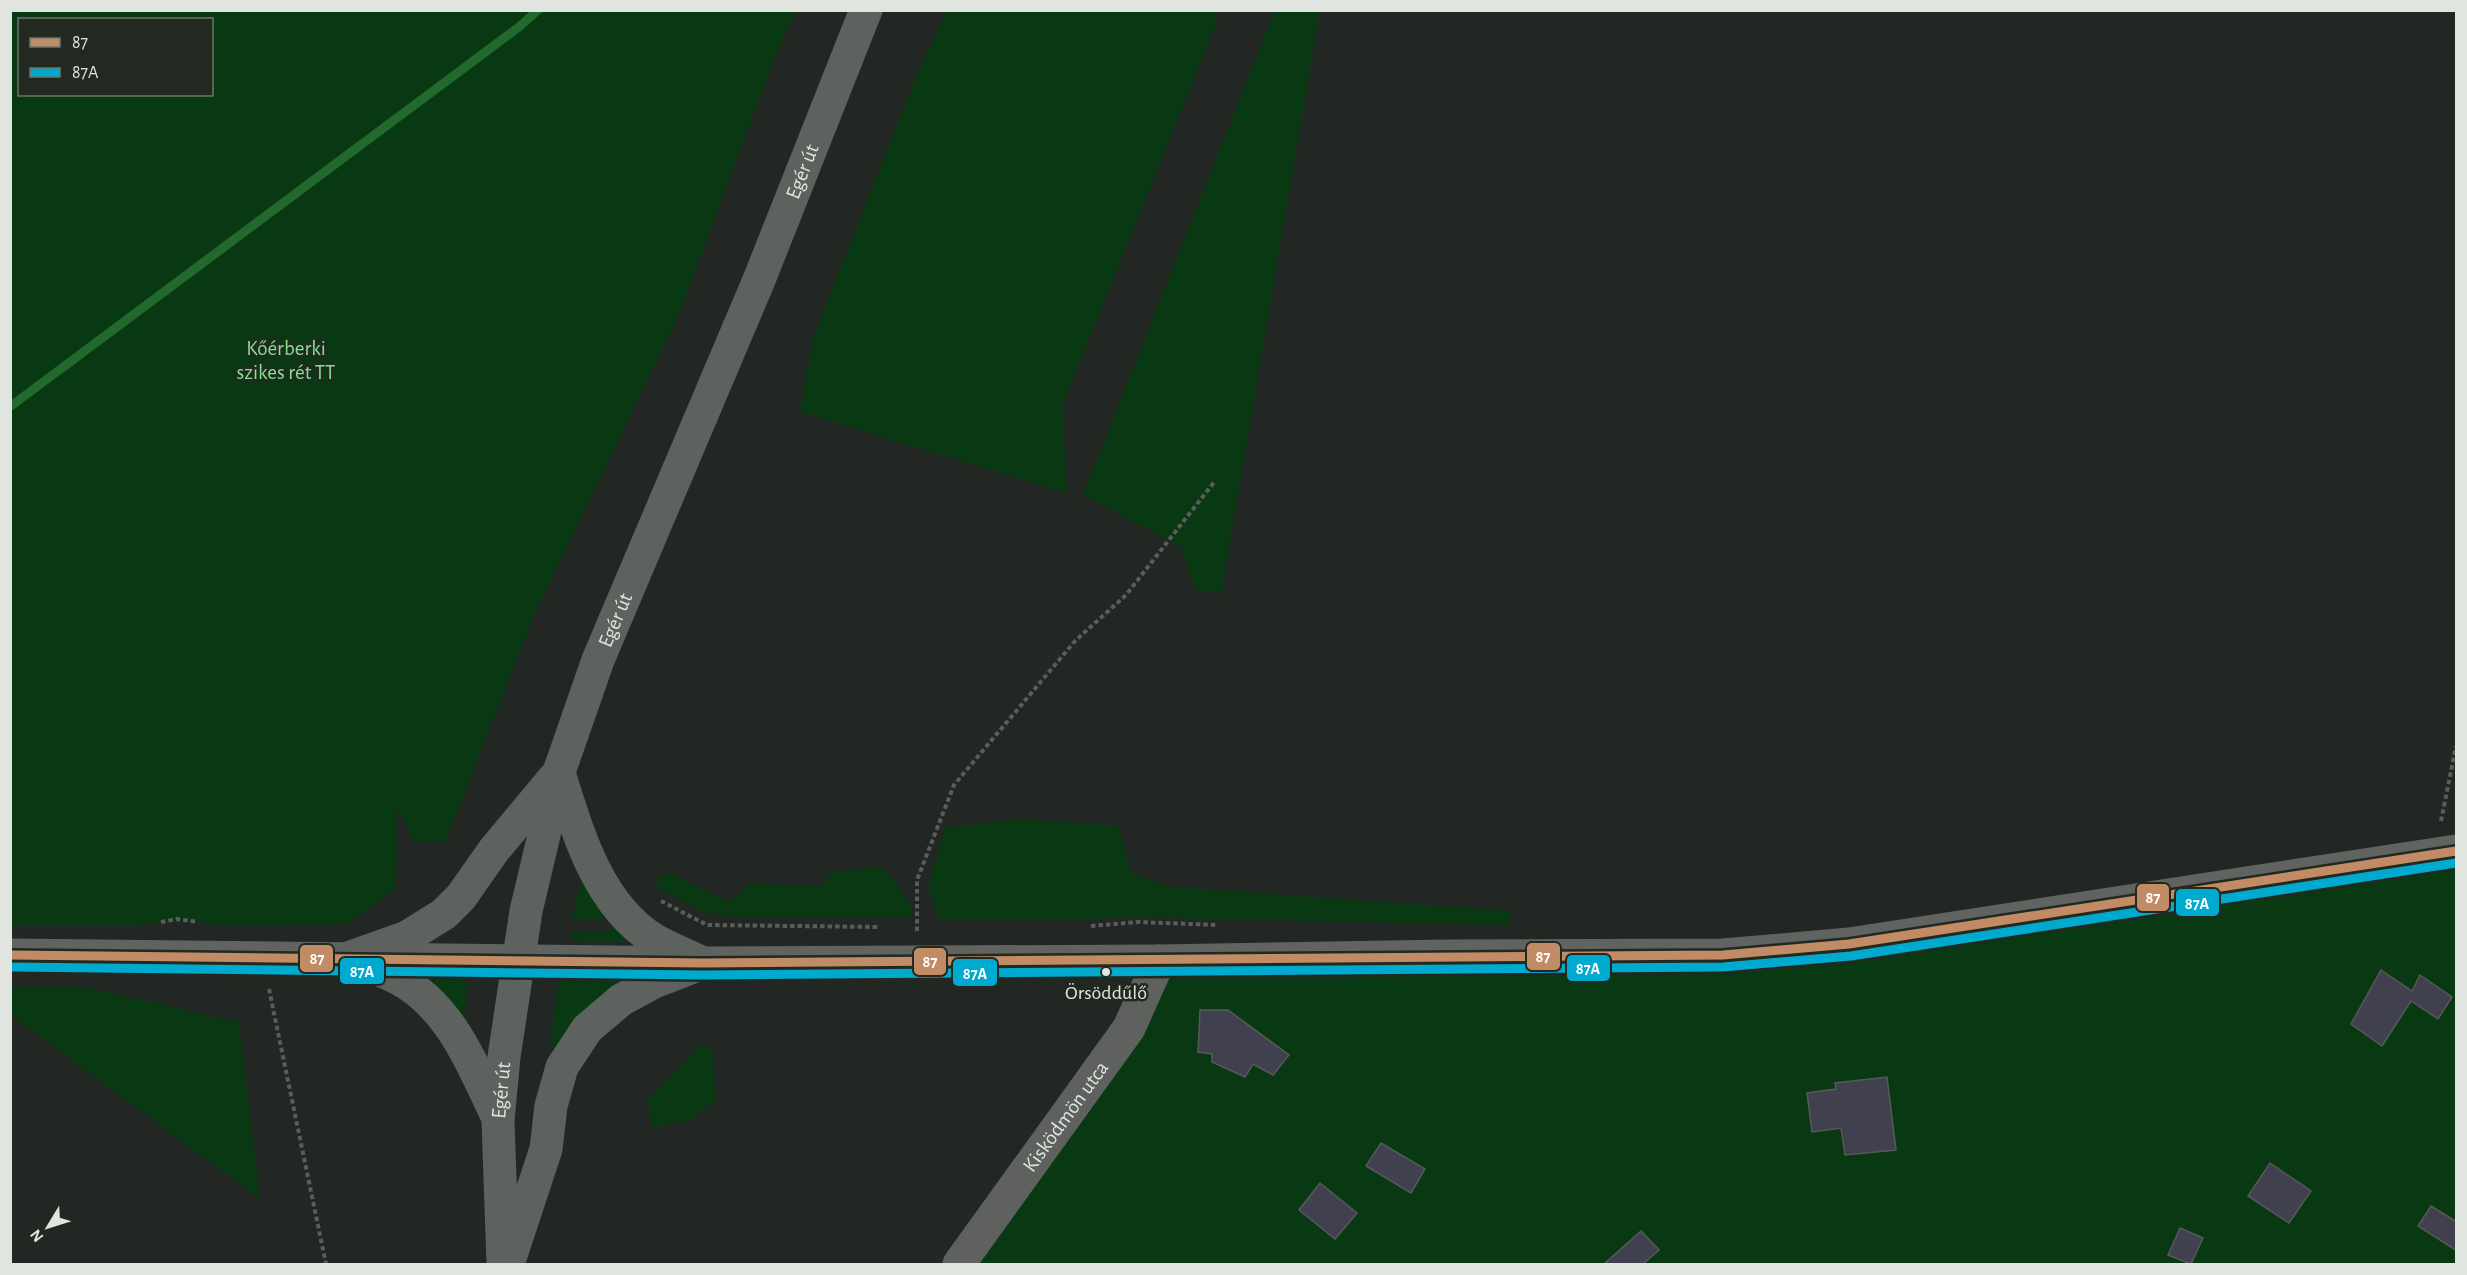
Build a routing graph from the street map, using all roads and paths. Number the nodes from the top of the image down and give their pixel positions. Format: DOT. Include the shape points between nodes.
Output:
graph roads {
  1 [pos="867,10"];
  2 [pos="1215,481"];
  3 [pos="2457,746"];
  4 [pos="559,772"];
  5 [pos="2448,834"];
  6 [pos="622,913"];
  7 [pos="1230,925"];
  8 [pos="882,927"];
  9 [pos="905,927"];
  10 [pos="917,927"];
  11 [pos="1080,927"];
  12 [pos="928,928"];
  13 [pos="10,955"];
  14 [pos="263,958"];
  15 [pos="345,959"];
  16 [pos="519,959"];
  17 [pos="1160,961"];
  18 [pos="918,962"];
  19 [pos="703,963"];
  20 [pos="498,1120"];
  21 [pos="326,1264"];
  22 [pos="506,1264"];
  23 [pos="958,1264"];
  1 -- 4 [label="main road, Egér út" via="737,332 598,660"];
  2 -- 10 [label="path" via="1126,595 1076,641 954,785 917,880"];
  3 -- 5 [label="path"];
  4 -- 6 [label="main road" via="587,854"];
  4 -- 15 [label="main road" via="444,914 407,937"];
  4 -- 16 [label="main road, Egér út" via="526,911"];
  5 -- 17 [label="street" via="1838,945 1723,955"];
  6 -- 8 [label="path" via="639,897 648,895 707,925"];
  6 -- 19 [label="main road" via="654,939"];
  7 -- 11 [label="path" via="1138,922"];
  9 -- 10 [label="path"];
  10 -- 12 [label="path"];
  10 -- 18 [label="path"];
  13 -- 14 [label="street"];
  14 -- 15 [label="street"];
  14 -- 21 [label="path"];
  15 -- 16 [label="street"];
  15 -- 20 [label="main road" via="398,978 430,1000 465,1051"];
  16 -- 19 [label="street"];
  16 -- 20 [label="main road, Egér út"];
  17 -- 18 [label="street"];
  17 -- 23 [label="street, Kisködmön utca" via="1129,1028"];
  18 -- 19 [label="street"];
  19 -- 22 [label="main road" via="621,1000 587,1029 562,1067 551,1106 546,1149"];
  20 -- 22 [label="main road, Egér út"];
}
